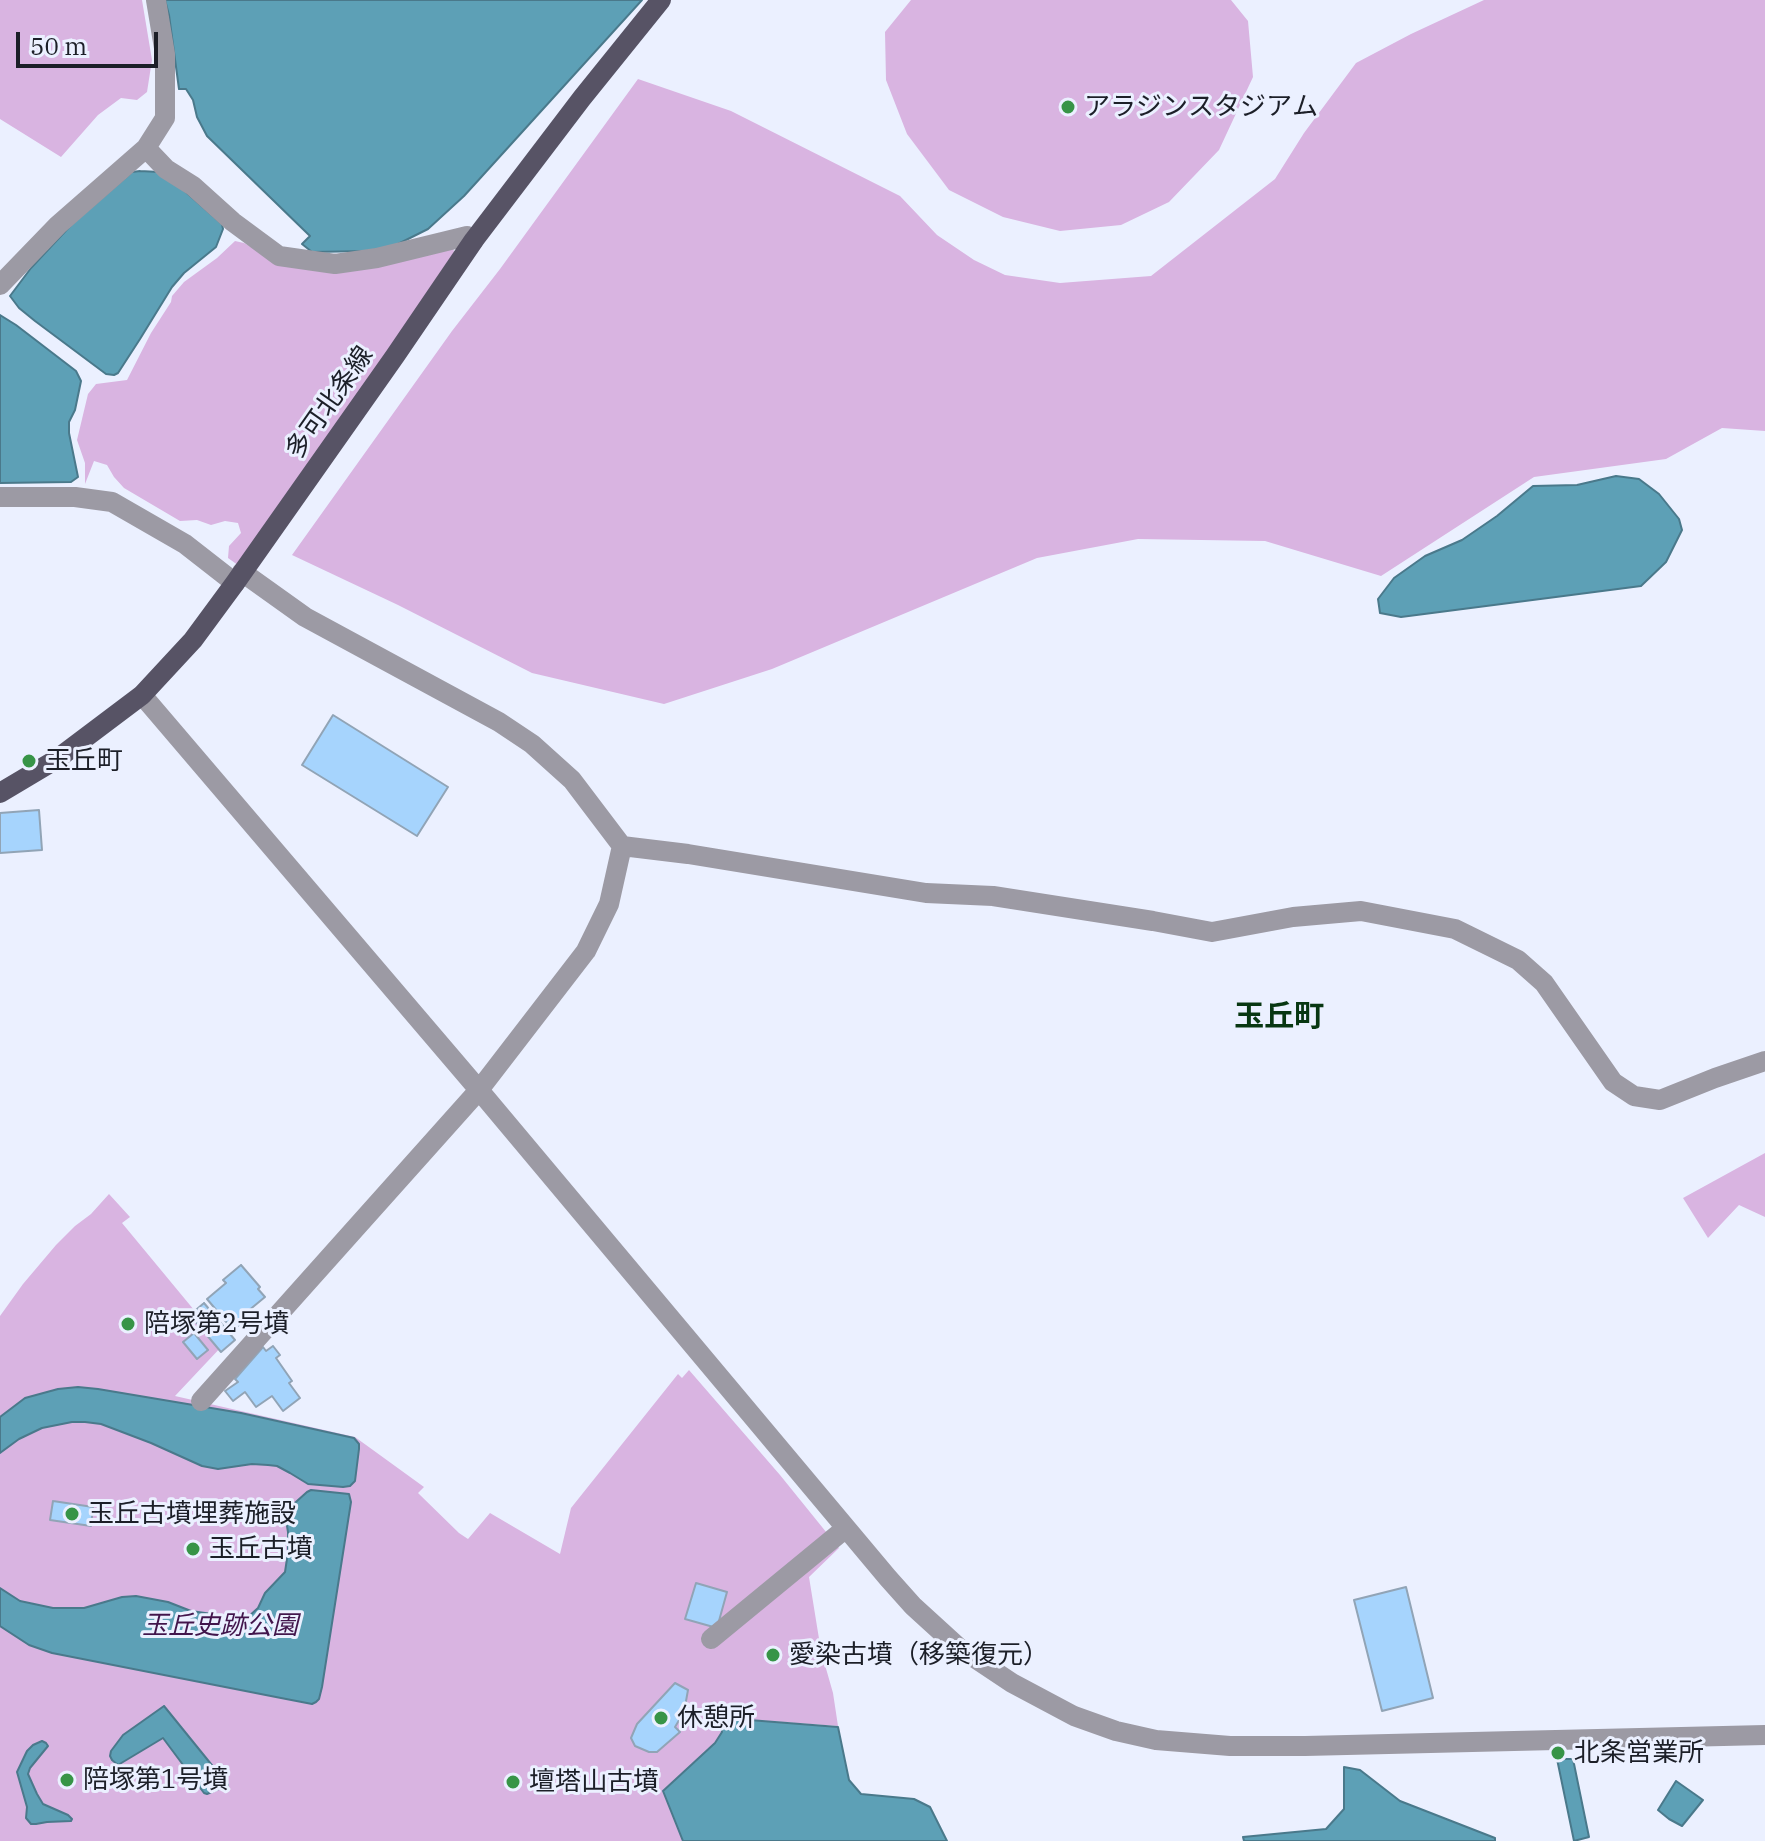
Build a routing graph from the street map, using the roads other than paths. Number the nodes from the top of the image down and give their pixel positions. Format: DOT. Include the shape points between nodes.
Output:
graph roads {
  1 [pos="156,0"];
  2 [pos="661,0"];
  3 [pos="146,148"];
  4 [pos="474,240"];
  5 [pos="0,285"];
  6 [pos="0,497"];
  7 [pos="239,578"];
  8 [pos="142,695"];
  9 [pos="0,793"];
  10 [pos="622,846"];
  11 [pos="1765,1061"];
  12 [pos="479,1090"];
  13 [pos="201,1401"];
  14 [pos="846,1528"];
  15 [pos="711,1639"];
  16 [pos="1765,1735"];
  1 -- 3 [label="street" via="165,54 165,118"];
  2 -- 4 [label="main road, 多可北条線"];
  3 -- 4 [label="street" via="279,256 335,264 467,236"];
  3 -- 5 [label="street" via="58,225"];
  4 -- 7 [label="main road, 多可北条線"];
  6 -- 7 [label="street" via="112,502"];
  7 -- 8 [label="main road, 多可北条線" via="193,640"];
  7 -- 10 [label="street" via="532,744 572,780"];
  8 -- 9 [label="main road, 多可北条線" via="57,759"];
  8 -- 12 [label="street"];
  10 -- 11 [label="street" via="926,893 993,896 1212,932 1361,911 1455,929 1518,960 1544,983 1613,1082 1634,1096 1660,1100"];
  10 -- 12 [label="street" via="609,904 586,951"];
  12 -- 13 [label="street"];
  12 -- 14 [label="street"];
  14 -- 15 [label="street"];
  14 -- 16 [label="street" via="913,1606 958,1647 1074,1716 1116,1731 1230,1746"];
}
